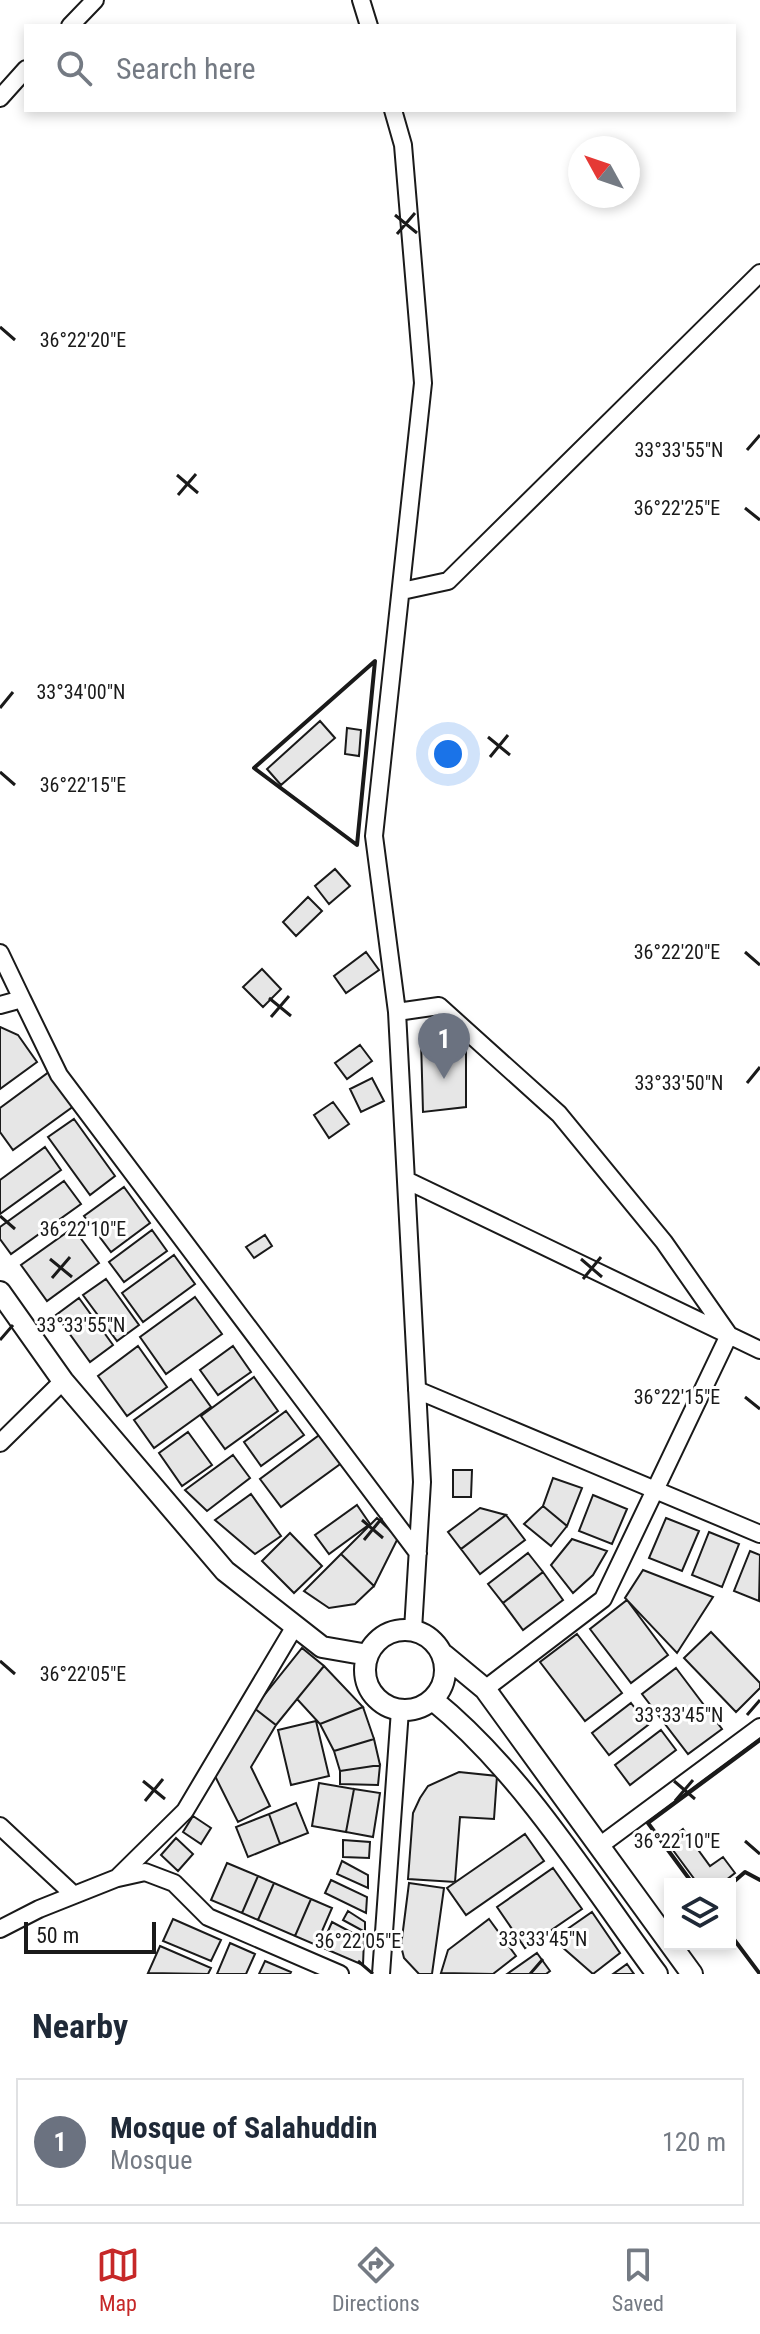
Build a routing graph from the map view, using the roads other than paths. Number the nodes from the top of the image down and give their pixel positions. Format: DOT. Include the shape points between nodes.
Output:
graph roads {
  1 [pos="95,0"];
  2 [pos="361,0"];
  3 [pos="72,24"];
  4 [pos="368,24"];
  5 [pos="24,71"];
  6 [pos="0,98"];
  7 [pos="394,112"];
  8 [pos="760,273"];
  9 [pos="402,591"];
  10 [pos="0,953"];
  11 [pos="22,999"];
  12 [pos="0,1005"];
  13 [pos="397,1012"];
  14 [pos="406,1180"];
  15 [pos="0,1292"];
  16 [pos="729,1335"];
  17 [pos="760,1350"];
  18 [pos="63,1381"];
  19 [pos="417,1390"];
  20 [pos="0,1443"];
  21 [pos="655,1490"];
  22 [pos="760,1534"];
  23 [pos="418,1553"];
  24 [pos="295,1626"];
  25 [pos="413,1630"];
  26 [pos="368,1655"];
  27 [pos="444,1655"];
  28 [pos="485,1689"];
  29 [pos="433,1700"];
  30 [pos="400,1710"];
  31 [pos="760,1727"];
  32 [pos="0,1826"];
  33 [pos="598,1847"];
  34 [pos="117,1878"];
  35 [pos="74,1895"];
  36 [pos="0,1929"];
  37 [pos="340,1974"];
  38 [pos="381,1974"];
  39 [pos="657,1974"];
  40 [pos="692,1974"];
  1 -- 3 [label="street"];
  2 -- 4 [label="street"];
  5 -- 6 [label="street"];
  7 -- 9 [label="street" via="403,145 423,383"];
  8 -- 9 [label="street" via="448,581"];
  9 -- 13 [label="street" via="374,836"];
  10 -- 11 [label="street"];
  11 -- 12 [label="street"];
  11 -- 23 [label="street" via="59,1075"];
  13 -- 14 [label="street"];
  13 -- 16 [label="street" via="439,1006 559,1114 664,1242"];
  14 -- 16 [label="street"];
  14 -- 19 [label="street"];
  15 -- 18 [label="street"];
  16 -- 17 [label="street"];
  16 -- 21 [label="street"];
  18 -- 20 [label="street"];
  18 -- 24 [label="street" via="225,1571"];
  19 -- 21 [label="street"];
  19 -- 23 [label="street" via="422,1482"];
  21 -- 22 [label="street"];
  21 -- 28 [label="street" via="603,1599"];
  23 -- 25 [label="street"];
  24 -- 26 [label="street" via="322,1647"];
  24 -- 34 [label="street" via="185,1811"];
  25 -- 26 [label="street" via="386,1634"];
  25 -- 27 [label="street" via="437,1643"];
  26 -- 30 [label="street" via="370,1691"];
  27 -- 28 [label="street"];
  27 -- 29 [label="street" via="443,1686"];
  28 -- 33 [label="street"];
  29 -- 30 [label="street" via="418,1709"];
  29 -- 39 [label="street" via="510,1777"];
  30 -- 38 [label="street"];
  31 -- 33 [label="street"];
  32 -- 35 [label="street"];
  33 -- 40 [label="street"];
  34 -- 35 [label="street"];
  34 -- 37 [label="street" via="145,1872 174,1883 208,1917"];
  35 -- 36 [label="street"];
}
